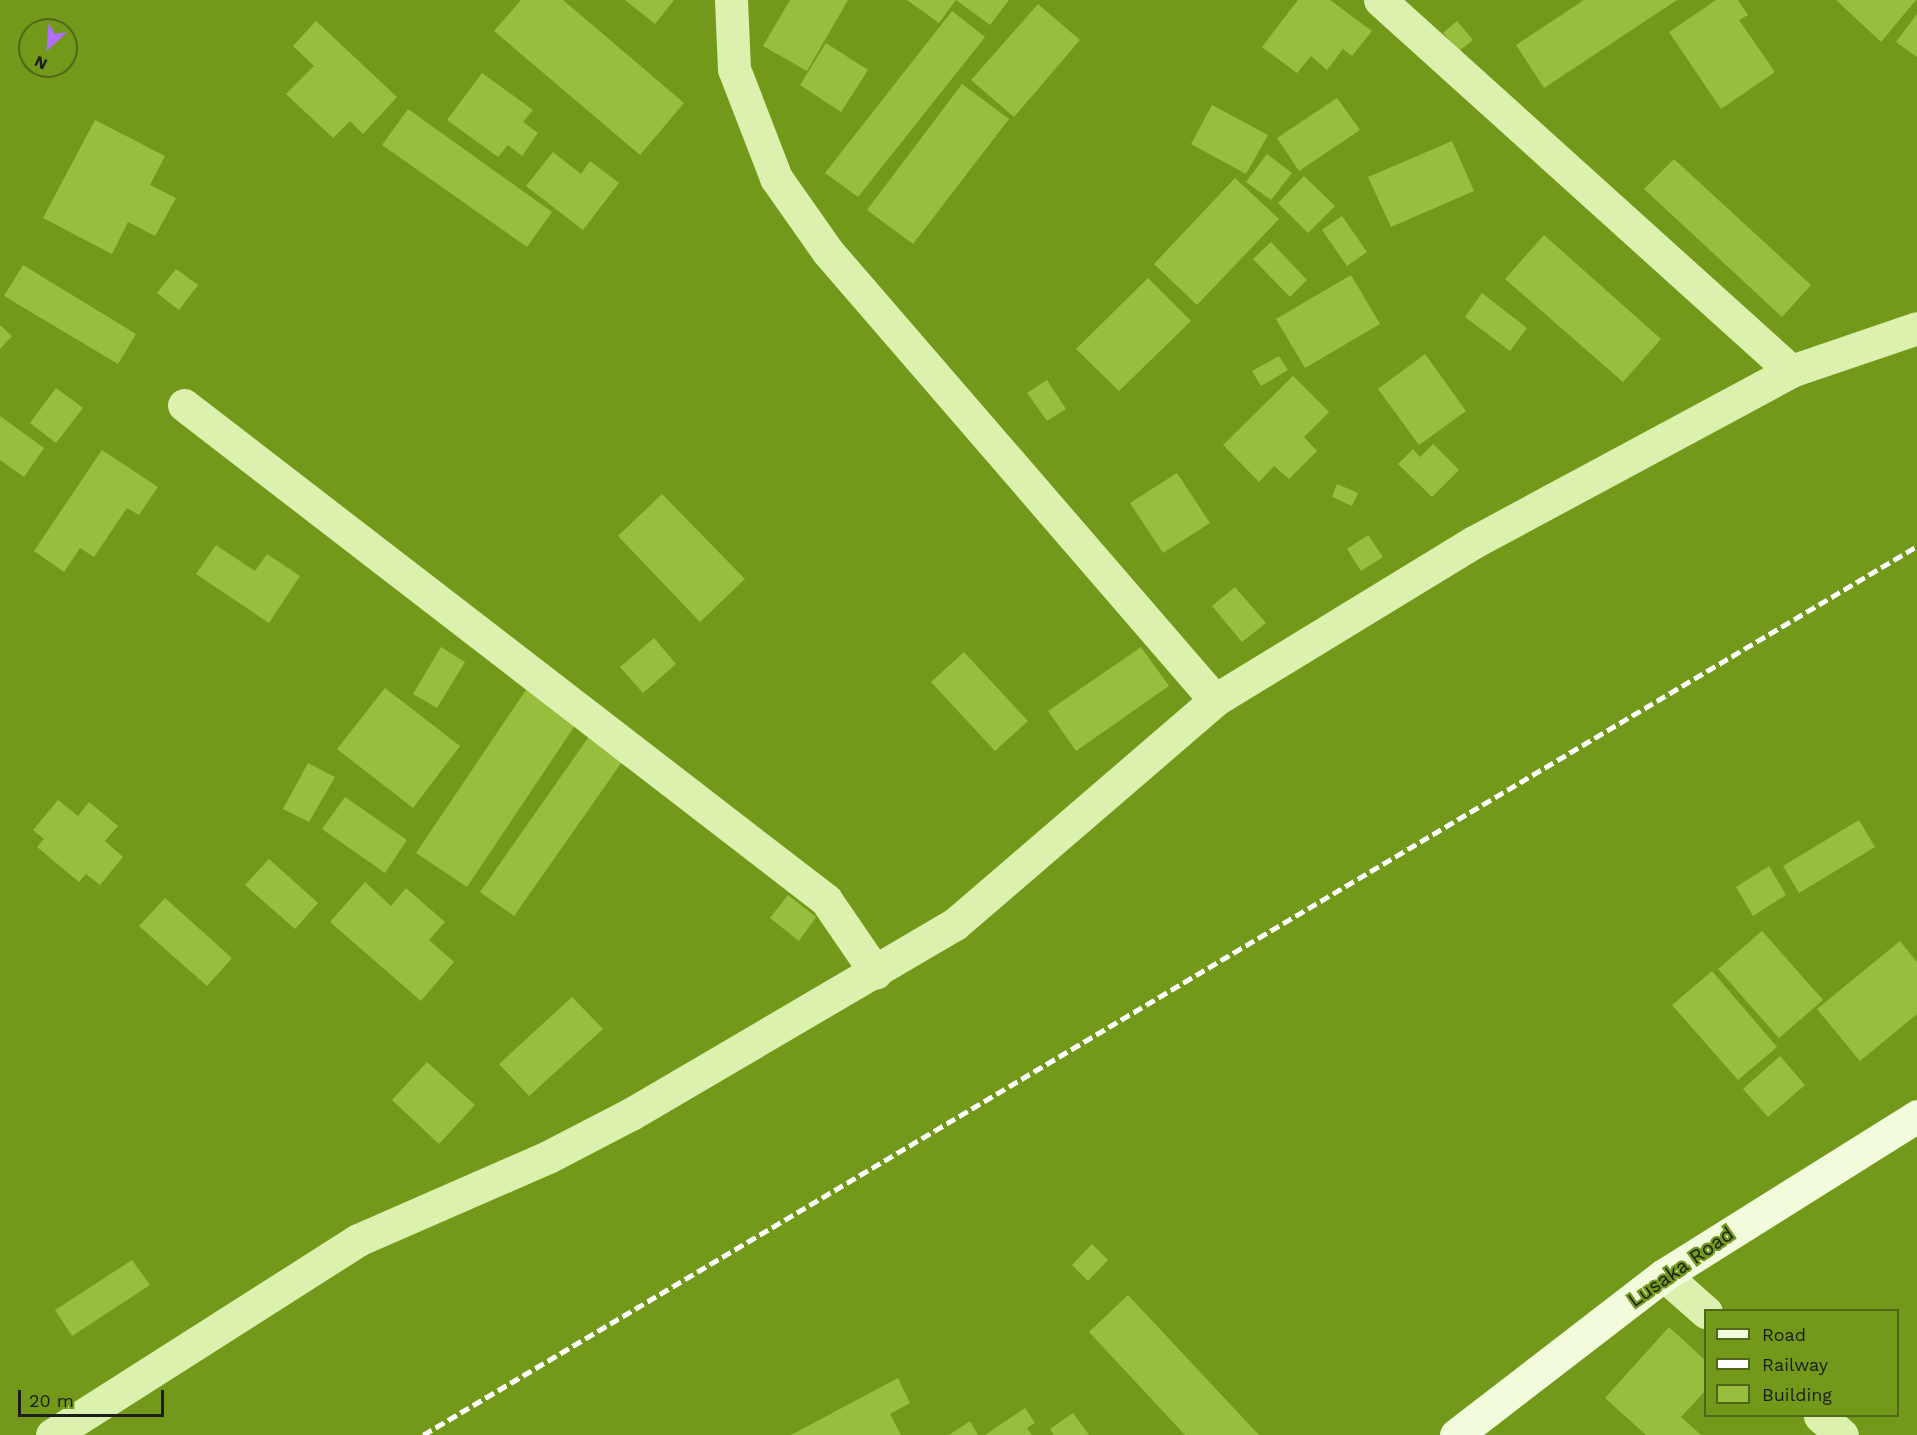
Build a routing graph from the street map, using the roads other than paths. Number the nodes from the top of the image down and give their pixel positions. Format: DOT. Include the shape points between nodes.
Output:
graph roads {
  1 [pos="731,0"];
  2 [pos="1380,0"];
  3 [pos="1917,328"];
  4 [pos="1791,371"];
  5 [pos="184,405"];
  6 [pos="1215,700"];
  7 [pos="876,973"];
  8 [pos="1917,1116"];
  9 [pos="1664,1275"];
  10 [pos="1704,1310"];
  11 [pos="1822,1417"];
  12 [pos="52,1435"];
  13 [pos="1456,1435"];
  14 [pos="1842,1435"];
  1 -- 6 [label="street" via="734,69 776,178 828,252"];
  2 -- 4 [label="street"];
  3 -- 4 [label="street"];
  4 -- 6 [label="street" via="1474,542"];
  5 -- 7 [label="street" via="817,893"];
  6 -- 7 [label="street" via="955,924"];
  7 -- 12 [label="street" via="631,1114 528,1166 358,1240"];
  8 -- 9 [label="street, Lusaka Road"];
  9 -- 10 [label="street"];
  9 -- 13 [label="street, Lusaka Road"];
  11 -- 14 [label="street"];
}
